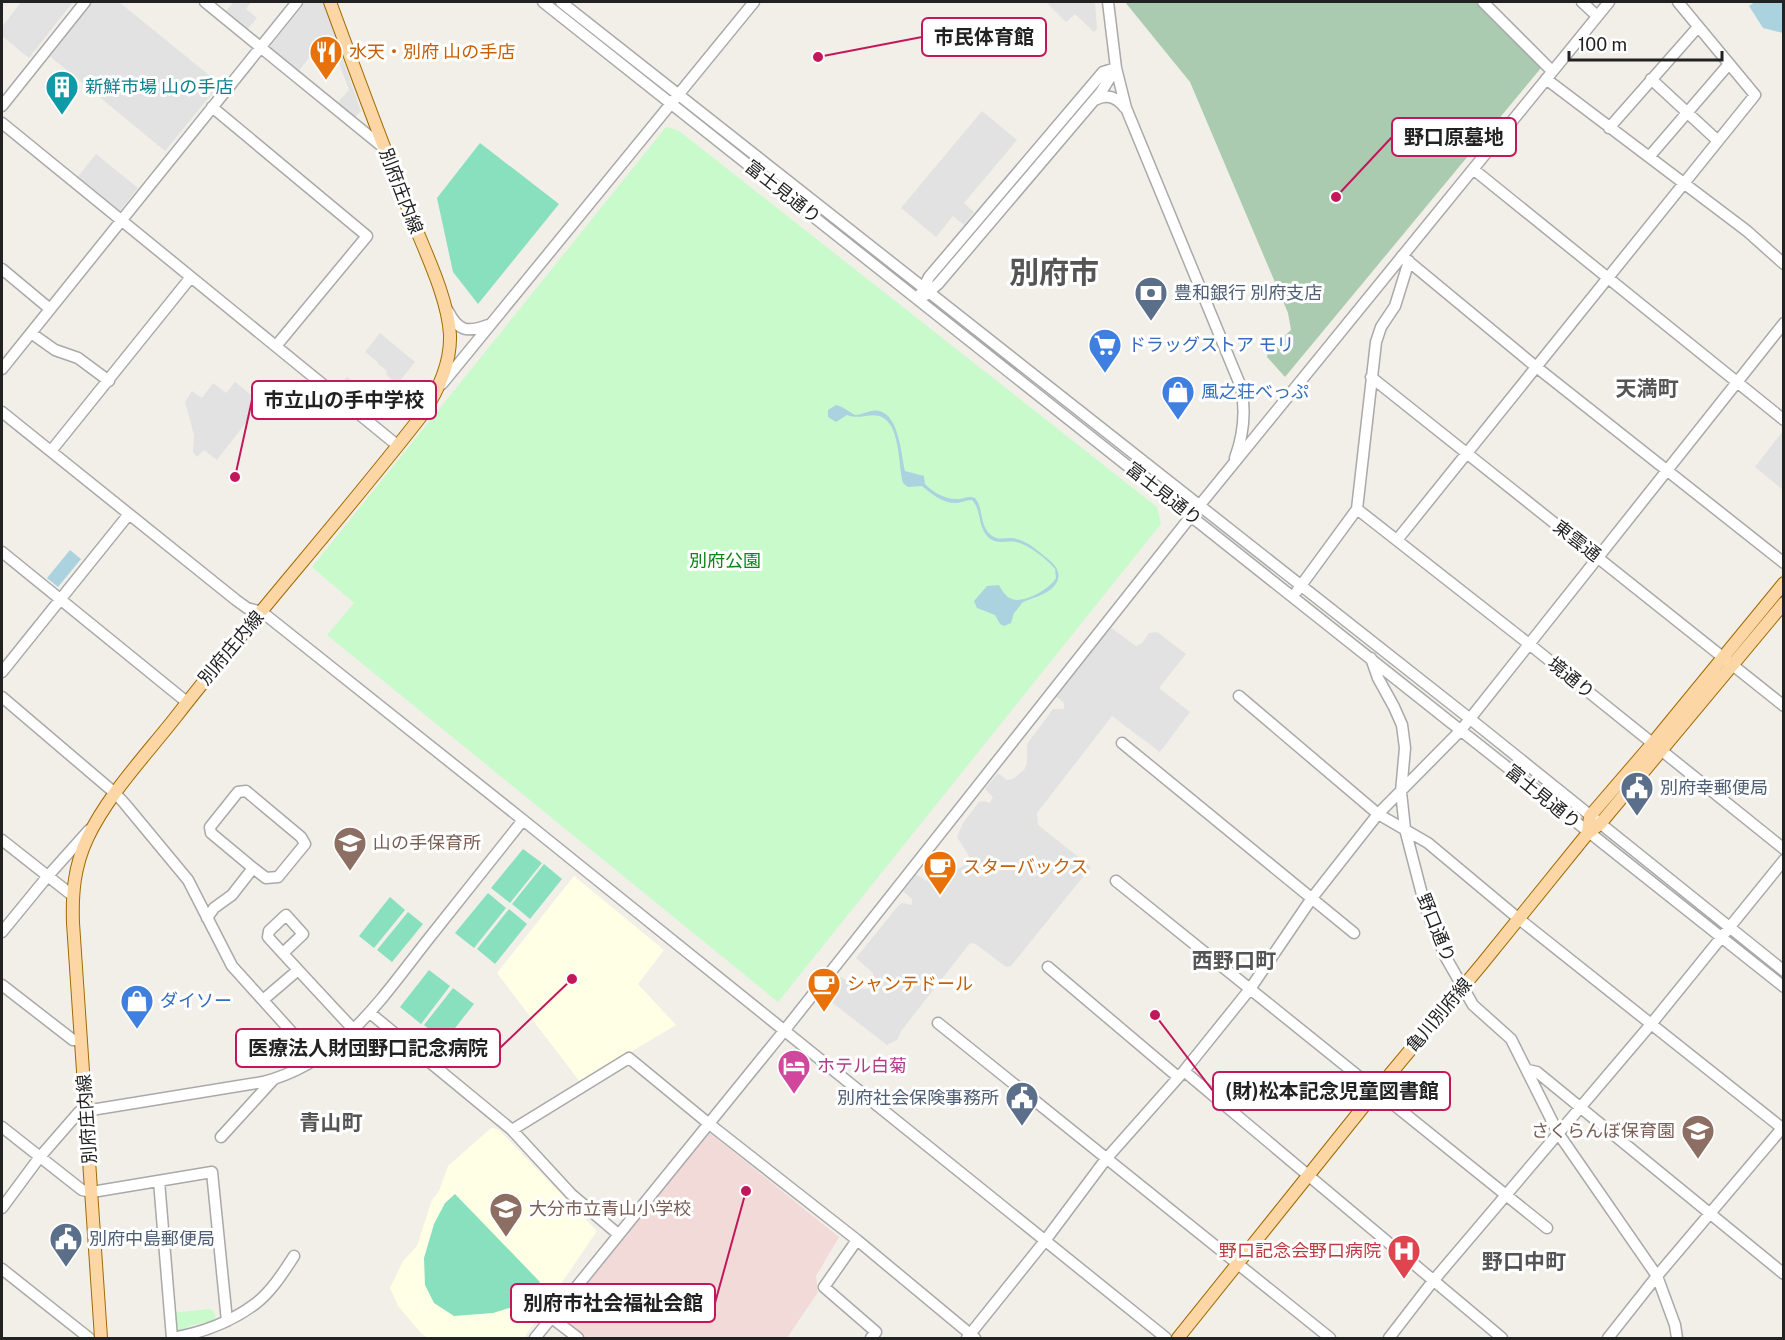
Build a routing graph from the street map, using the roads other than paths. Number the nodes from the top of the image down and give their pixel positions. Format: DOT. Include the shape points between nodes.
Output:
graph roads {
  1 [pos="85,2"];
  2 [pos="205,2"];
  3 [pos="297,2"];
  4 [pos="330,2"];
  5 [pos="543,2"];
  6 [pos="561,2"];
  7 [pos="754,2"];
  8 [pos="1108,2"];
  9 [pos="1483,2"];
  10 [pos="1582,2"];
  11 [pos="1609,2"];
  12 [pos="1678,2"];
  13 [pos="1597,16"];
  14 [pos="1698,27"];
  15 [pos="261,46"];
  16 [pos="1729,64"];
  17 [pos="1116,68"];
  18 [pos="1549,75"];
  19 [pos="1651,79"];
  20 [pos="675,99"];
  21 [pos="1093,101"];
  22 [pos="2,106"];
  23 [pos="212,107"];
  24 [pos="1126,108"];
  25 [pos="1687,112"];
  26 [pos="2,123"];
  27 [pos="1609,128"];
  28 [pos="1718,141"];
  29 [pos="384,148"];
  30 [pos="1648,157"];
  31 [pos="1473,169"];
  32 [pos="1684,183"];
  33 [pos="121,221"];
  34 [pos="1406,259"];
  35 [pos="1784,264"];
  36 [pos="2,269"];
  37 [pos="191,277"];
  38 [pos="1607,278"];
  39 [pos="926,290"];
  40 [pos="919,299"];
  41 [pos="445,306"];
  42 [pos="50,309"];
  43 [pos="493,322"];
  44 [pos="1784,323"];
  45 [pos="31,333"];
  46 [pos="276,346"];
  47 [pos="1535,366"];
  48 [pos="2,369"];
  49 [pos="1371,377"];
  50 [pos="109,381"];
  51 [pos="1737,383"];
  52 [pos="438,388"];
  53 [pos="2,412"];
  54 [pos="1784,420"];
  55 [pos="396,446"];
  56 [pos="51,452"];
  57 [pos="1466,454"];
  58 [pos="1231,467"];
  59 [pos="1667,470"];
  60 [pos="1199,506"];
  61 [pos="1357,509"];
  62 [pos="129,514"];
  63 [pos="1191,516"];
  64 [pos="1397,540"];
  65 [pos="2,552"];
  66 [pos="1597,556"];
  67 [pos="1784,563"];
  68 [pos="1784,583"];
  69 [pos="1300,586"];
  70 [pos="1293,596"];
  71 [pos="60,600"];
  72 [pos="1784,603"];
  73 [pos="262,612"];
  74 [pos="1368,639"];
  75 [pos="1529,644"];
  76 [pos="1371,658"];
  77 [pos="1728,661"];
  78 [pos="2,672"];
  79 [pos="2,696"];
  80 [pos="1239,696"];
  81 [pos="183,699"];
  82 [pos="1784,706"];
  83 [pos="1469,718"];
  84 [pos="1461,730"];
  85 [pos="1122,743"];
  86 [pos="1657,747"];
  87 [pos="1401,792"];
  88 [pos="116,794"];
  89 [pos="1378,814"];
  90 [pos="1590,816"];
  91 [pos="523,820"];
  92 [pos="95,823"];
  93 [pos="1600,824"];
  94 [pos="1405,829"];
  95 [pos="1587,833"];
  96 [pos="2,840"];
  97 [pos="1784,849"];
  98 [pos="1784,860"];
  99 [pos="253,868"];
  100 [pos="46,877"];
  101 [pos="1116,881"];
  102 [pos="73,896"];
  103 [pos="1312,898"];
  104 [pos="207,918"];
  105 [pos="1519,919"];
  106 [pos="1729,928"];
  107 [pos="2,932"];
  108 [pos="1354,933"];
  109 [pos="1721,937"];
  110 [pos="283,953"];
  111 [pos="1048,967"];
  112 [pos="297,970"];
  113 [pos="1784,971"];
  114 [pos="2,985"];
  115 [pos="1462,986"];
  116 [pos="1784,987"];
  117 [pos="1250,988"];
  118 [pos="263,1000"];
  119 [pos="370,1013"];
  120 [pos="938,1023"];
  121 [pos="1652,1023"];
  122 [pos="354,1030"];
  123 [pos="784,1031"];
  124 [pos="81,1040"];
  125 [pos="316,1059"];
  126 [pos="1528,1070"];
  127 [pos="1181,1074"];
  128 [pos="273,1080"];
  129 [pos="1376,1091"];
  130 [pos="1578,1108"];
  131 [pos="86,1111"];
  132 [pos="708,1124"];
  133 [pos="2,1127"];
  134 [pos="1783,1127"];
  135 [pos="512,1130"];
  136 [pos="1558,1133"];
  137 [pos="220,1137"];
  138 [pos="39,1158"];
  139 [pos="1106,1159"];
  140 [pos="1308,1176"];
  141 [pos="159,1181"];
  142 [pos="92,1192"];
  143 [pos="1506,1196"];
  144 [pos="2,1208"];
  145 [pos="1710,1215"];
  146 [pos="1546,1228"];
  147 [pos="618,1234"];
  148 [pos="856,1240"];
  149 [pos="1044,1242"];
  150 [pos="294,1256"];
  151 [pos="1237,1265"];
  152 [pos="2,1269"];
  153 [pos="1784,1274"];
  154 [pos="1657,1276"];
  155 [pos="1432,1281"];
  156 [pos="552,1318"];
  157 [pos="227,1321"];
  158 [pos="203,1335"];
  159 [pos="971,1337"];
  160 [pos="89,1338"];
  161 [pos="101,1338"];
  162 [pos="172,1338"];
  163 [pos="535,1338"];
  164 [pos="578,1338"];
  165 [pos="871,1338"];
  166 [pos="1166,1338"];
  167 [pos="1178,1338"];
  168 [pos="1330,1338"];
  169 [pos="1389,1338"];
  170 [pos="1502,1338"];
  171 [pos="1608,1338"];
  172 [pos="1677,1338"];
  1 -- 22 [label="street"];
  2 -- 15 [label="street"];
  3 -- 15 [label="street"];
  4 -- 29 [label="main road, 別府庄内線"];
  5 -- 20 [label="street, 富士見通り"];
  6 -- 20 [label="street"];
  7 -- 20 [label="street"];
  8 -- 17 [label="street"];
  9 -- 18 [label="street"];
  10 -- 13 [label="street"];
  11 -- 13 [label="street"];
  12 -- 14 [label="street"];
  13 -- 18 [label="street"];
  14 -- 16 [label="street"];
  14 -- 19 [label="street"];
  15 -- 23 [label="street"];
  15 -- 29 [label="street"];
  16 -- 25 [label="street"];
  16 -- 28 [label="street" via="1755,95"];
  17 -- 21 [label="street"];
  17 -- 24 [label="street"];
  17 -- 39 [label="street" via="1103,72 929,277"];
  18 -- 27 [label="street"];
  18 -- 31 [label="street"];
  19 -- 25 [label="street"];
  19 -- 27 [label="street"];
  20 -- 39 [label="street"];
  20 -- 40 [label="street, 富士見通り"];
  20 -- 43 [label="street"];
  21 -- 24 [label="street" via="1110,97"];
  21 -- 39 [label="street" via="938,284"];
  23 -- 33 [label="street"];
  23 -- 46 [label="street" via="367,236"];
  24 -- 58 [label="street" via="1241,387 1241,434"];
  25 -- 28 [label="street"];
  25 -- 30 [label="street"];
  26 -- 33 [label="street"];
  27 -- 30 [label="street"];
  28 -- 32 [label="street"];
  29 -- 41 [label="main road, 別府庄内線"];
  30 -- 32 [label="street"];
  31 -- 34 [label="street"];
  31 -- 38 [label="street"];
  32 -- 35 [label="street"];
  32 -- 38 [label="street"];
  33 -- 37 [label="street"];
  33 -- 42 [label="street"];
  34 -- 47 [label="street"];
  34 -- 49 [label="street" via="1395,306 1376,342"];
  34 -- 58 [label="street"];
  36 -- 42 [label="street"];
  37 -- 46 [label="street"];
  37 -- 50 [label="street"];
  38 -- 47 [label="street"];
  38 -- 51 [label="street"];
  39 -- 40 [label="street"];
  39 -- 60 [label="street"];
  40 -- 63 [label="street, 富士見通り"];
  41 -- 43 [label="street" via="453,323 461,328 476,330"];
  41 -- 52 [label="main road, 別府庄内線" via="450,348"];
  42 -- 45 [label="street"];
  43 -- 52 [label="street"];
  44 -- 51 [label="street"];
  45 -- 48 [label="street"];
  45 -- 50 [label="street" via="55,350 78,358"];
  46 -- 55 [label="street"];
  47 -- 57 [label="street"];
  47 -- 59 [label="street"];
  49 -- 57 [label="street, 東雲通"];
  49 -- 61 [label="street"];
  50 -- 56 [label="street"];
  51 -- 54 [label="street"];
  51 -- 59 [label="street"];
  52 -- 55 [label="main road, 別府庄内線"];
  53 -- 56 [label="street"];
  55 -- 73 [label="main road, 別府庄内線"];
  56 -- 62 [label="street"];
  57 -- 64 [label="street"];
  57 -- 66 [label="street, 東雲通"];
  58 -- 60 [label="street"];
  59 -- 66 [label="street"];
  59 -- 67 [label="street"];
  60 -- 63 [label="street"];
  60 -- 69 [label="street"];
  61 -- 64 [label="street, 境通り"];
  61 -- 69 [label="street"];
  62 -- 71 [label="street"];
  62 -- 73 [label="street" via="236,600"];
  63 -- 70 [label="street, 富士見通り"];
  63 -- 123 [label="street"];
  64 -- 75 [label="street, 境通り"];
  65 -- 71 [label="street"];
  66 -- 75 [label="street"];
  66 -- 77 [label="street, 東雲通"];
  68 -- 77 [label="main road, 亀川別府線"];
  69 -- 70 [label="street"];
  69 -- 74 [label="street"];
  70 -- 76 [label="street, 富士見通り"];
  71 -- 78 [label="street"];
  71 -- 81 [label="street"];
  72 -- 77 [label="main road, 亀川別府線"];
  73 -- 88 [label="main road, 別府庄内線"];
  73 -- 91 [label="street"];
  74 -- 76 [label="street, 野口通り"];
  74 -- 83 [label="street"];
  75 -- 83 [label="street"];
  75 -- 86 [label="street, 境通り"];
  76 -- 84 [label="street, 富士見通り"];
  76 -- 87 [label="street, 野口通り" via="1402,725 1405,748"];
  77 -- 82 [label="street, 東雲通"];
  77 -- 86 [label="main road, 亀川別府線"];
  79 -- 88 [label="street"];
  80 -- 89 [label="street"];
  83 -- 84 [label="street"];
  83 -- 90 [label="street"];
  84 -- 87 [label="street"];
  84 -- 95 [label="street, 富士見通り"];
  85 -- 103 [label="street"];
  86 -- 90 [label="main road, 亀川別府線"];
  86 -- 93 [label="main road, 亀川別府線"];
  86 -- 97 [label="street, 境通り"];
  87 -- 89 [label="street"];
  87 -- 94 [label="street, 野口通り"];
  88 -- 92 [label="main road, 別府庄内線"];
  88 -- 104 [label="street" via="182,872"];
  89 -- 94 [label="street"];
  89 -- 103 [label="street"];
  90 -- 93 [label="street"];
  90 -- 95 [label="main road, 亀川別府線"];
  91 -- 119 [label="street"];
  91 -- 123 [label="street"];
  92 -- 100 [label="street"];
  92 -- 102 [label="main road, 別府庄内線" via="78,862"];
  93 -- 95 [label="main road, 亀川別府線"];
  93 -- 106 [label="street"];
  94 -- 105 [label="street" via="1428,843"];
  94 -- 115 [label="street, 野口通り" via="1431,923"];
  95 -- 105 [label="main road, 亀川別府線"];
  95 -- 109 [label="street, 富士見通り"];
  96 -- 100 [label="street"];
  98 -- 106 [label="street"];
  99 -- 99 [label="street" via="211,833 210,827 238,792 246,792 302,837 305,844 278,877 266,878"];
  99 -- 104 [label="street"];
  100 -- 102 [label="street"];
  100 -- 107 [label="street"];
  101 -- 117 [label="street"];
  102 -- 124 [label="main road, 別府庄内線"];
  103 -- 108 [label="street"];
  103 -- 117 [label="street"];
  104 -- 118 [label="street" via="232,966"];
  105 -- 115 [label="main road, 亀川別府線"];
  105 -- 121 [label="street"];
  106 -- 109 [label="street"];
  106 -- 113 [label="street"];
  109 -- 116 [label="street, 富士見通り"];
  109 -- 121 [label="street"];
  110 -- 112 [label="street"];
  111 -- 127 [label="street"];
  112 -- 118 [label="street"];
  112 -- 122 [label="street"];
  114 -- 124 [label="street" via="73,1040"];
  115 -- 126 [label="street, 野口通り" via="1473,1005 1511,1039"];
  115 -- 129 [label="main road, 亀川別府線"];
  117 -- 127 [label="street"];
  117 -- 129 [label="street"];
  118 -- 125 [label="street"];
  119 -- 122 [label="street"];
  119 -- 135 [label="street"];
  120 -- 139 [label="street"];
  121 -- 130 [label="street"];
  121 -- 134 [label="street"];
  122 -- 125 [label="street"];
  123 -- 132 [label="street"];
  123 -- 149 [label="street"];
  124 -- 131 [label="main road, 別府庄内線"];
  125 -- 128 [label="street"];
  126 -- 130 [label="street" via="1537,1072"];
  126 -- 136 [label="street, 野口通り"];
  127 -- 139 [label="street"];
  127 -- 140 [label="street"];
  128 -- 131 [label="street"];
  128 -- 137 [label="street"];
  129 -- 140 [label="main road, 亀川別府線"];
  129 -- 143 [label="street"];
  130 -- 136 [label="street"];
  130 -- 145 [label="street"];
  131 -- 138 [label="street" via="75,1114"];
  131 -- 142 [label="main road, 別府庄内線"];
  132 -- 135 [label="street" via="629,1058"];
  132 -- 147 [label="street"];
  132 -- 148 [label="street"];
  133 -- 138 [label="street"];
  134 -- 145 [label="street"];
  135 -- 147 [label="street" via="571,1194"];
  136 -- 143 [label="street"];
  136 -- 154 [label="street, 野口通り"];
  138 -- 142 [label="street" via="82,1190"];
  138 -- 144 [label="street"];
  139 -- 149 [label="street"];
  139 -- 151 [label="street"];
  140 -- 151 [label="main road, 亀川別府線"];
  140 -- 155 [label="street"];
  141 -- 142 [label="street"];
  141 -- 157 [label="street" via="212,1172"];
  141 -- 162 [label="street"];
  142 -- 161 [label="main road, 別府庄内線"];
  143 -- 146 [label="street"];
  143 -- 155 [label="street"];
  145 -- 153 [label="street"];
  145 -- 154 [label="street"];
  147 -- 156 [label="street"];
  148 -- 159 [label="street"];
  148 -- 165 [label="street" via="824,1287 876,1332"];
  149 -- 159 [label="street"];
  149 -- 166 [label="street"];
  150 -- 157 [label="street" via="256,1304"];
  151 -- 167 [label="main road, 亀川別府線"];
  151 -- 168 [label="street"];
  152 -- 160 [label="street"];
  154 -- 171 [label="street"];
  154 -- 172 [label="street, 野口通り"];
  155 -- 169 [label="street"];
  155 -- 170 [label="street"];
  156 -- 163 [label="street"];
  156 -- 164 [label="street"];
  157 -- 158 [label="street"];
  158 -- 162 [label="street"];
}
